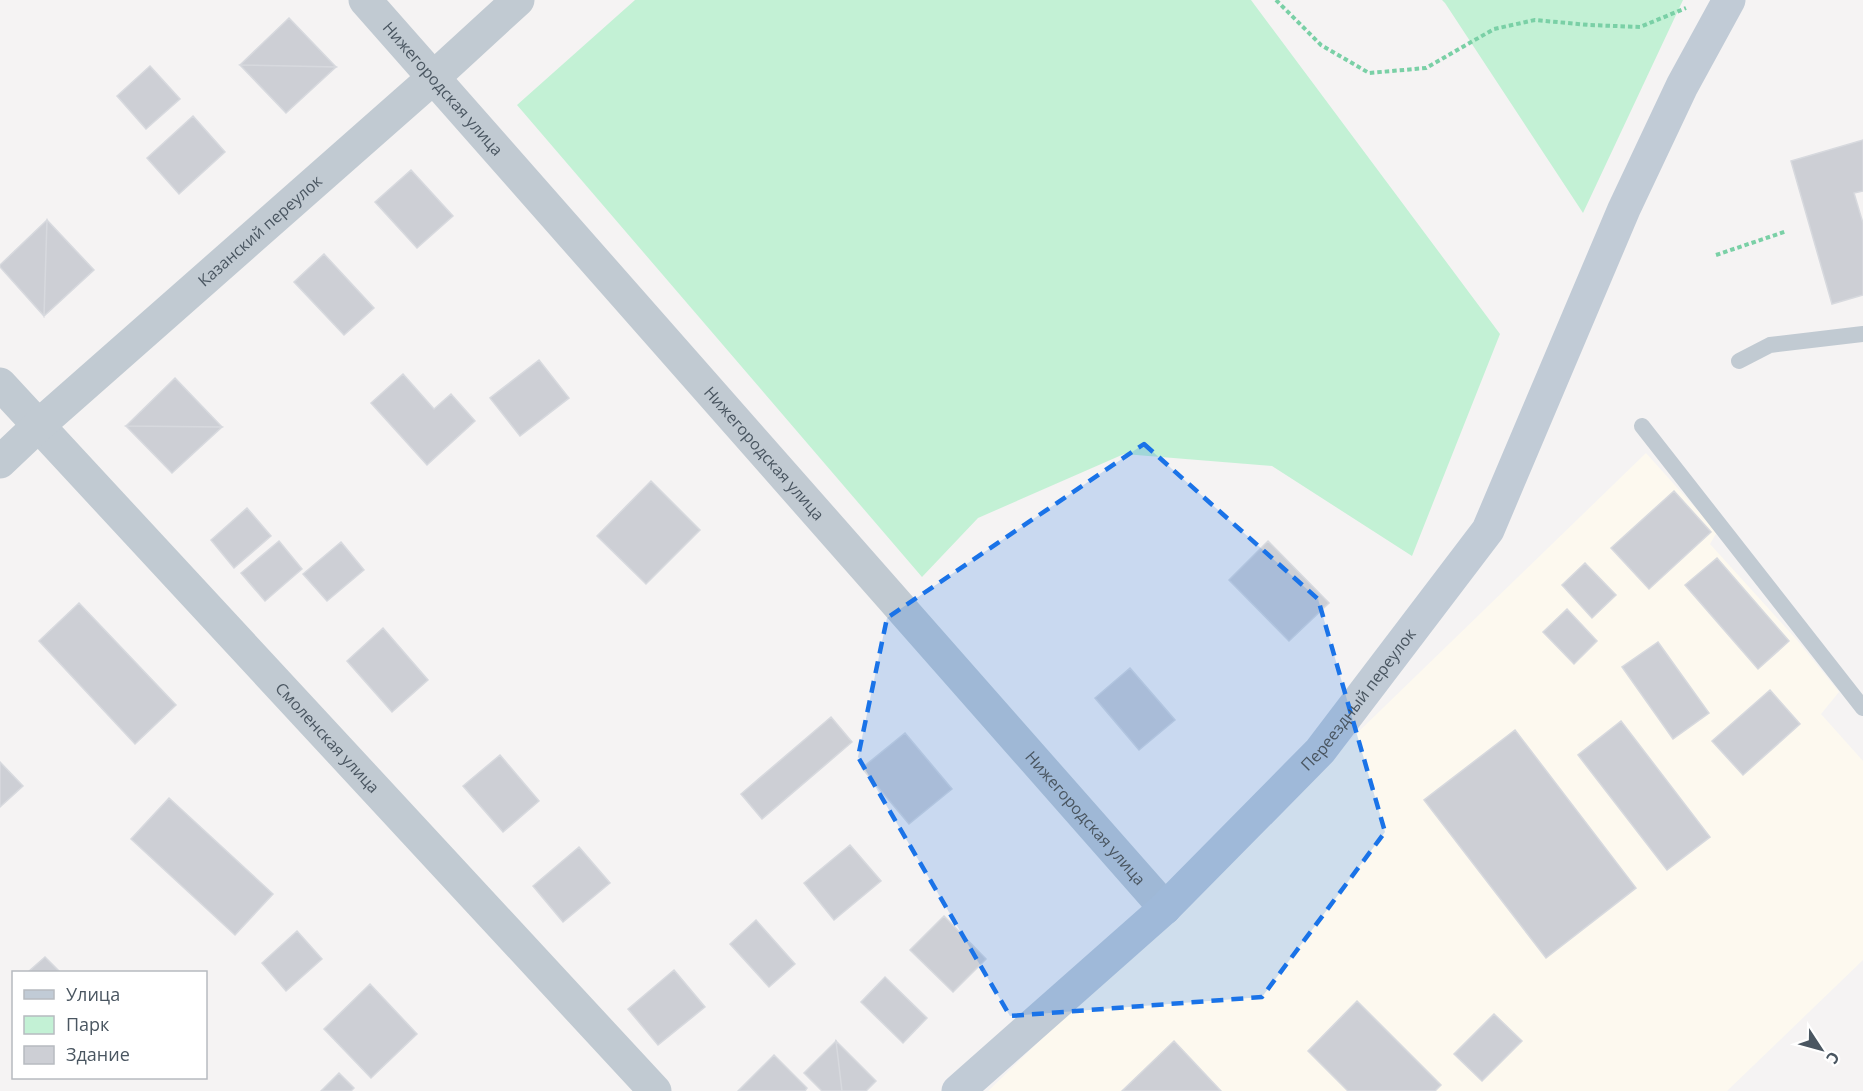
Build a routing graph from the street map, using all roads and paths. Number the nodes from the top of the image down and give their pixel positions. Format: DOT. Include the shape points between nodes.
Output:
graph roads {
  1 [pos="365,0"];
  2 [pos="518,0"];
  3 [pos="1276,0"];
  4 [pos="1729,0"];
  5 [pos="1695,4"];
  6 [pos="433,78"];
  7 [pos="1787,231"];
  8 [pos="1716,255"];
  9 [pos="1863,334"];
  10 [pos="1739,362"];
  11 [pos="0,384"];
  12 [pos="38,426"];
  13 [pos="1642,426"];
  14 [pos="0,462"];
  15 [pos="1863,708"];
  16 [pos="1165,908"];
  17 [pos="655,1091"];
  18 [pos="958,1091"];
  1 -- 6 [label="street, Нижегородская улица"];
  2 -- 6 [label="street, Казанский переулок"];
  3 -- 5 [label="path" via="1321,45 1369,73 1426,68 1494,29 1535,20 1640,27"];
  4 -- 16 [label="street, Переездный переулок" via="1682,86 1624,209 1488,530 1320,751"];
  6 -- 12 [label="street, Казанский переулок"];
  6 -- 16 [label="street, Нижегородская улица"];
  7 -- 8 [label="path"];
  9 -- 10 [label="lane" via="1770,345"];
  11 -- 12 [label="street, Смоленская улица"];
  12 -- 14 [label="street, Казанский переулок"];
  12 -- 17 [label="street, Смоленская улица"];
  13 -- 15 [label="lane"];
  16 -- 18 [label="street, Переездный переулок"];
}
